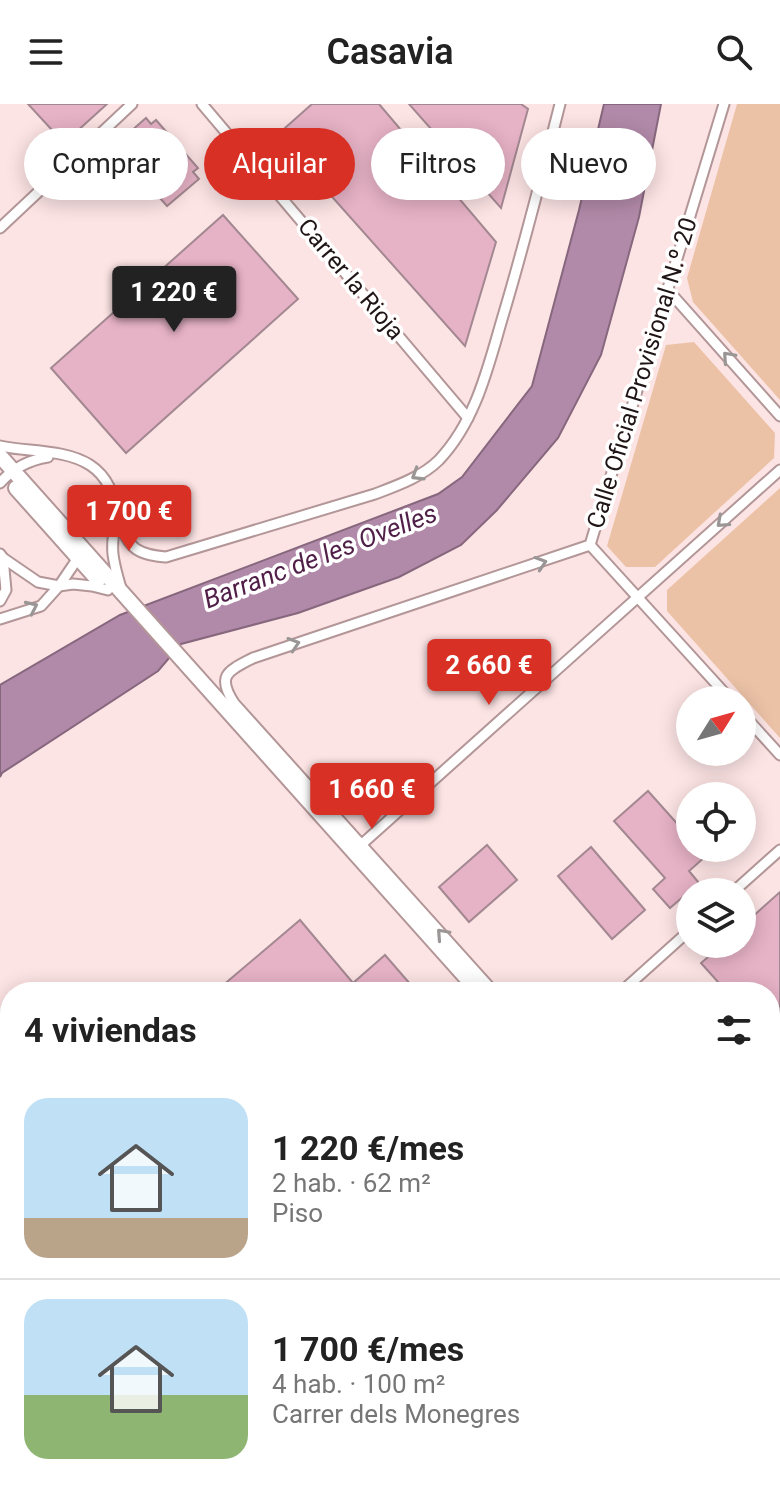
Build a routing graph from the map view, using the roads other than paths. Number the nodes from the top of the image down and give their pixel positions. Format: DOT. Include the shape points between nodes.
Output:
graph roads {
  1 [pos="132,104"];
  2 [pos="202,104"];
  3 [pos="560,104"];
  4 [pos="724,104"];
  5 [pos="0,228"];
  6 [pos="667,289"];
  7 [pos="780,416"];
  8 [pos="468,418"];
  9 [pos="0,438"];
  10 [pos="0,446"];
  11 [pos="18,450"];
  12 [pos="59,454"];
  13 [pos="0,456"];
  14 [pos="780,470"];
  15 [pos="5,475"];
  16 [pos="118,515"];
  17 [pos="590,545"];
  18 [pos="78,551"];
  19 [pos="2,556"];
  20 [pos="59,586"];
  21 [pos="115,593"];
  22 [pos="638,597"];
  23 [pos="0,601"];
  24 [pos="0,619"];
  25 [pos="179,661"];
  26 [pos="718,686"];
  27 [pos="756,728"];
  28 [pos="780,755"];
  29 [pos="362,844"];
  30 [pos="780,850"];
  31 [pos="749,878"];
  32 [pos="676,943"];
  33 [pos="461,982"];
  34 [pos="470,982"];
  35 [pos="485,982"];
  36 [pos="632,982"];
  1 -- 5 [label="street"];
  2 -- 8 [label="street, Carrer la Rioja"];
  3 -- 8 [label="street" via="523,250"];
  4 -- 6 [label="street, Calle Oficial Provisional N.º 20"];
  7 -- 6 [label="street, one-way"];
  6 -- 17 [label="street, Calle Oficial Provisional N.º 20"];
  8 -- 16 [label="street, one-way" via="437,462 407,481 181,554 166,557 137,549"];
  9 -- 11 [label="street"];
  10 -- 11 [label="street"];
  11 -- 12 [label="street"];
  12 -- 15 [label="street"];
  12 -- 16 [label="street" via="89,464 100,474"];
  13 -- 15 [label="main road"];
  14 -- 22 [label="street, one-way"];
  15 -- 18 [label="main road"];
  16 -- 21 [label="street" via="112,536"];
  17 -- 22 [label="street"];
  29 -- 17 [label="street, Calle Oficial Provisional N.º 20, one-way" via="234,703 225,688 232,669"];
  18 -- 20 [label="street"];
  18 -- 21 [label="main road"];
  19 -- 20 [label="street" via="38,582"];
  19 -- 23 [label="street" via="6,590"];
  20 -- 21 [label="street"];
  24 -- 20 [label="street, one-way" via="41,606"];
  21 -- 25 [label="main road"];
  22 -- 26 [label="street"];
  22 -- 29 [label="street"];
  25 -- 33 [label="main road"];
  25 -- 34 [label="main road"];
  27 -- 28 [label="street"];
  35 -- 29 [label="street, one-way"];
  30 -- 31 [label="street"];
  32 -- 36 [label="street"];
}
